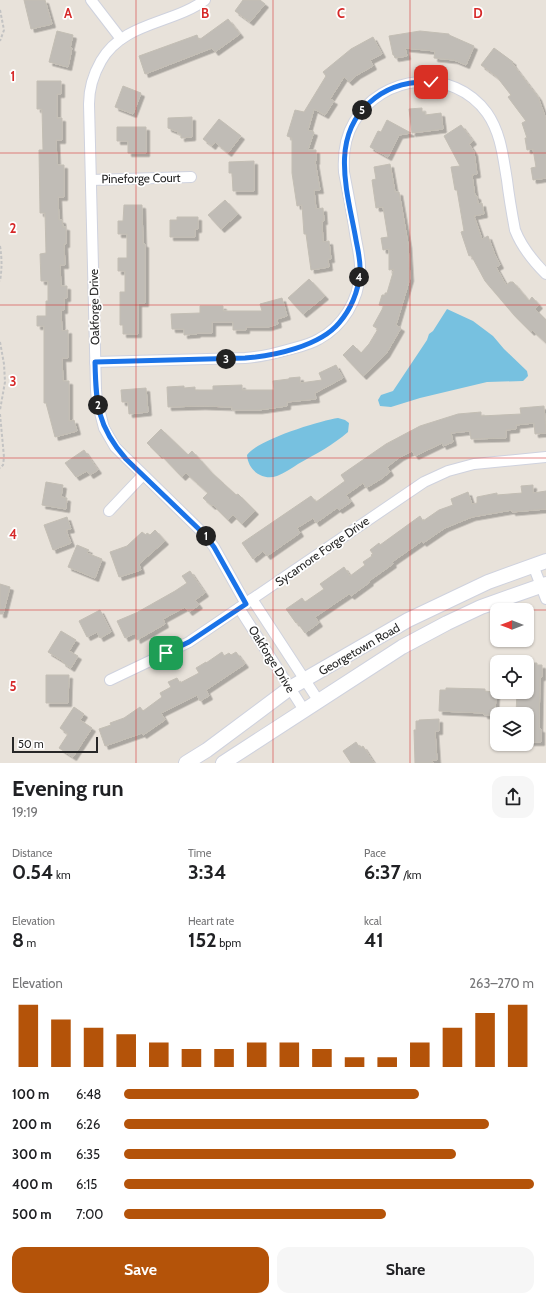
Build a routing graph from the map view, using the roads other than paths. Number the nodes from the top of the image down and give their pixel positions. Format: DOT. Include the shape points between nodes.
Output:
graph roads {
  1 [pos="91,0"];
  2 [pos="206,0"];
  3 [pos="120,39"];
  4 [pos="191,177"];
  5 [pos="91,180"];
  6 [pos="546,274"];
  7 [pos="95,362"];
  8 [pos="546,457"];
  9 [pos="143,475"];
  10 [pos="109,511"];
  11 [pos="540,563"];
  12 [pos="543,585"];
  13 [pos="546,599"];
  14 [pos="246,604"];
  15 [pos="110,680"];
  16 [pos="305,680"];
  17 [pos="290,688"];
  18 [pos="318,700"];
  19 [pos="304,710"];
  20 [pos="186,763"];
  21 [pos="223,763"];
  1 -- 3 [label="street"];
  2 -- 3 [label="street, Oakforge Drive" via="189,10"];
  3 -- 5 [label="street, Oakforge Drive" via="105,54 91,83"];
  4 -- 5 [label="street, Pineforge Court"];
  5 -- 7 [label="street, Oakforge Drive"];
  6 -- 7 [label="street" via="530,257 515,230 501,147 494,126 486,113 470,98 452,87 431,82 409,83 374,98 354,122 347,138 344,172 360,273 352,305 336,326 323,337 308,344 262,356"];
  7 -- 9 [label="street, Oakforge Drive" via="97,401 104,428 119,451"];
  8 -- 14 [label="street, Sycamore Forge Drive" via="474,464 448,471 424,482"];
  9 -- 10 [label="street"];
  9 -- 14 [label="street, Oakforge Drive" via="205,535"];
  11 -- 12 [label="street"];
  11 -- 16 [label="main road, Georgetown Road" via="488,582 433,607"];
  12 -- 13 [label="street"];
  12 -- 18 [label="main road, Georgetown Road" via="481,607 447,623 402,647"];
  14 -- 15 [label="street, Sycamore Forge Drive" via="183,645"];
  14 -- 16 [label="street"];
  14 -- 17 [label="street, Oakforge Drive"];
  16 -- 17 [label="main road, Georgetown Road"];
  16 -- 18 [label="street"];
  17 -- 19 [label="street, Oakforge Drive"];
  17 -- 20 [label="main road, Georgetown Road"];
  18 -- 19 [label="main road, Georgetown Road"];
  19 -- 21 [label="main road, Georgetown Road"];
}
